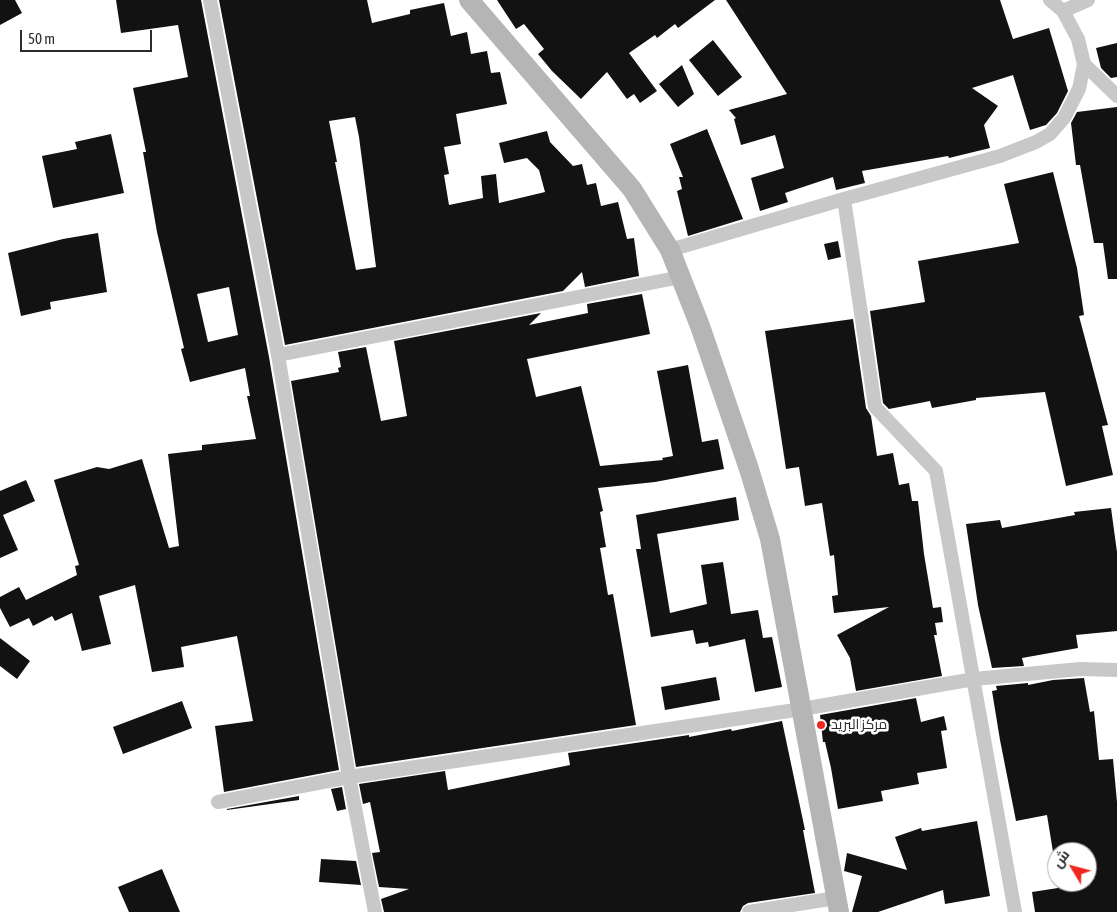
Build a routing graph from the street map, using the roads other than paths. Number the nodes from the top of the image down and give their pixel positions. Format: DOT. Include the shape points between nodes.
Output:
graph roads {
  1 [pos="210,0"];
  2 [pos="469,0"];
  3 [pos="1050,0"];
  4 [pos="1088,0"];
  5 [pos="1063,11"];
  6 [pos="1084,64"];
  7 [pos="1117,96"];
  8 [pos="844,199"];
  9 [pos="670,250"];
  10 [pos="681,277"];
  11 [pos="278,356"];
  12 [pos="1117,670"];
  13 [pos="974,679"];
  14 [pos="802,709"];
  15 [pos="350,778"];
  16 [pos="218,802"];
  17 [pos="837,905"];
  18 [pos="375,912"];
  19 [pos="749,912"];
  20 [pos="1015,912"];
  1 -- 11 [label="street"];
  2 -- 9 [label="street" via="632,189"];
  3 -- 5 [label="street"];
  4 -- 5 [label="street"];
  5 -- 6 [label="street" via="1078,39"];
  6 -- 7 [label="street"];
  6 -- 8 [label="street" via="1079,89 1064,118 1050,134 1036,142 1000,156"];
  8 -- 9 [label="street"];
  8 -- 13 [label="street" via="875,407 936,470"];
  9 -- 10 [label="street"];
  10 -- 11 [label="street"];
  10 -- 14 [label="street" via="749,469 770,539"];
  11 -- 15 [label="street"];
  12 -- 13 [label="street" via="1080,669"];
  13 -- 14 [label="street"];
  13 -- 20 [label="street"];
  14 -- 15 [label="street"];
  14 -- 17 [label="street"];
  15 -- 16 [label="street"];
  15 -- 18 [label="street"];
  17 -- 19 [label="street"];
}
